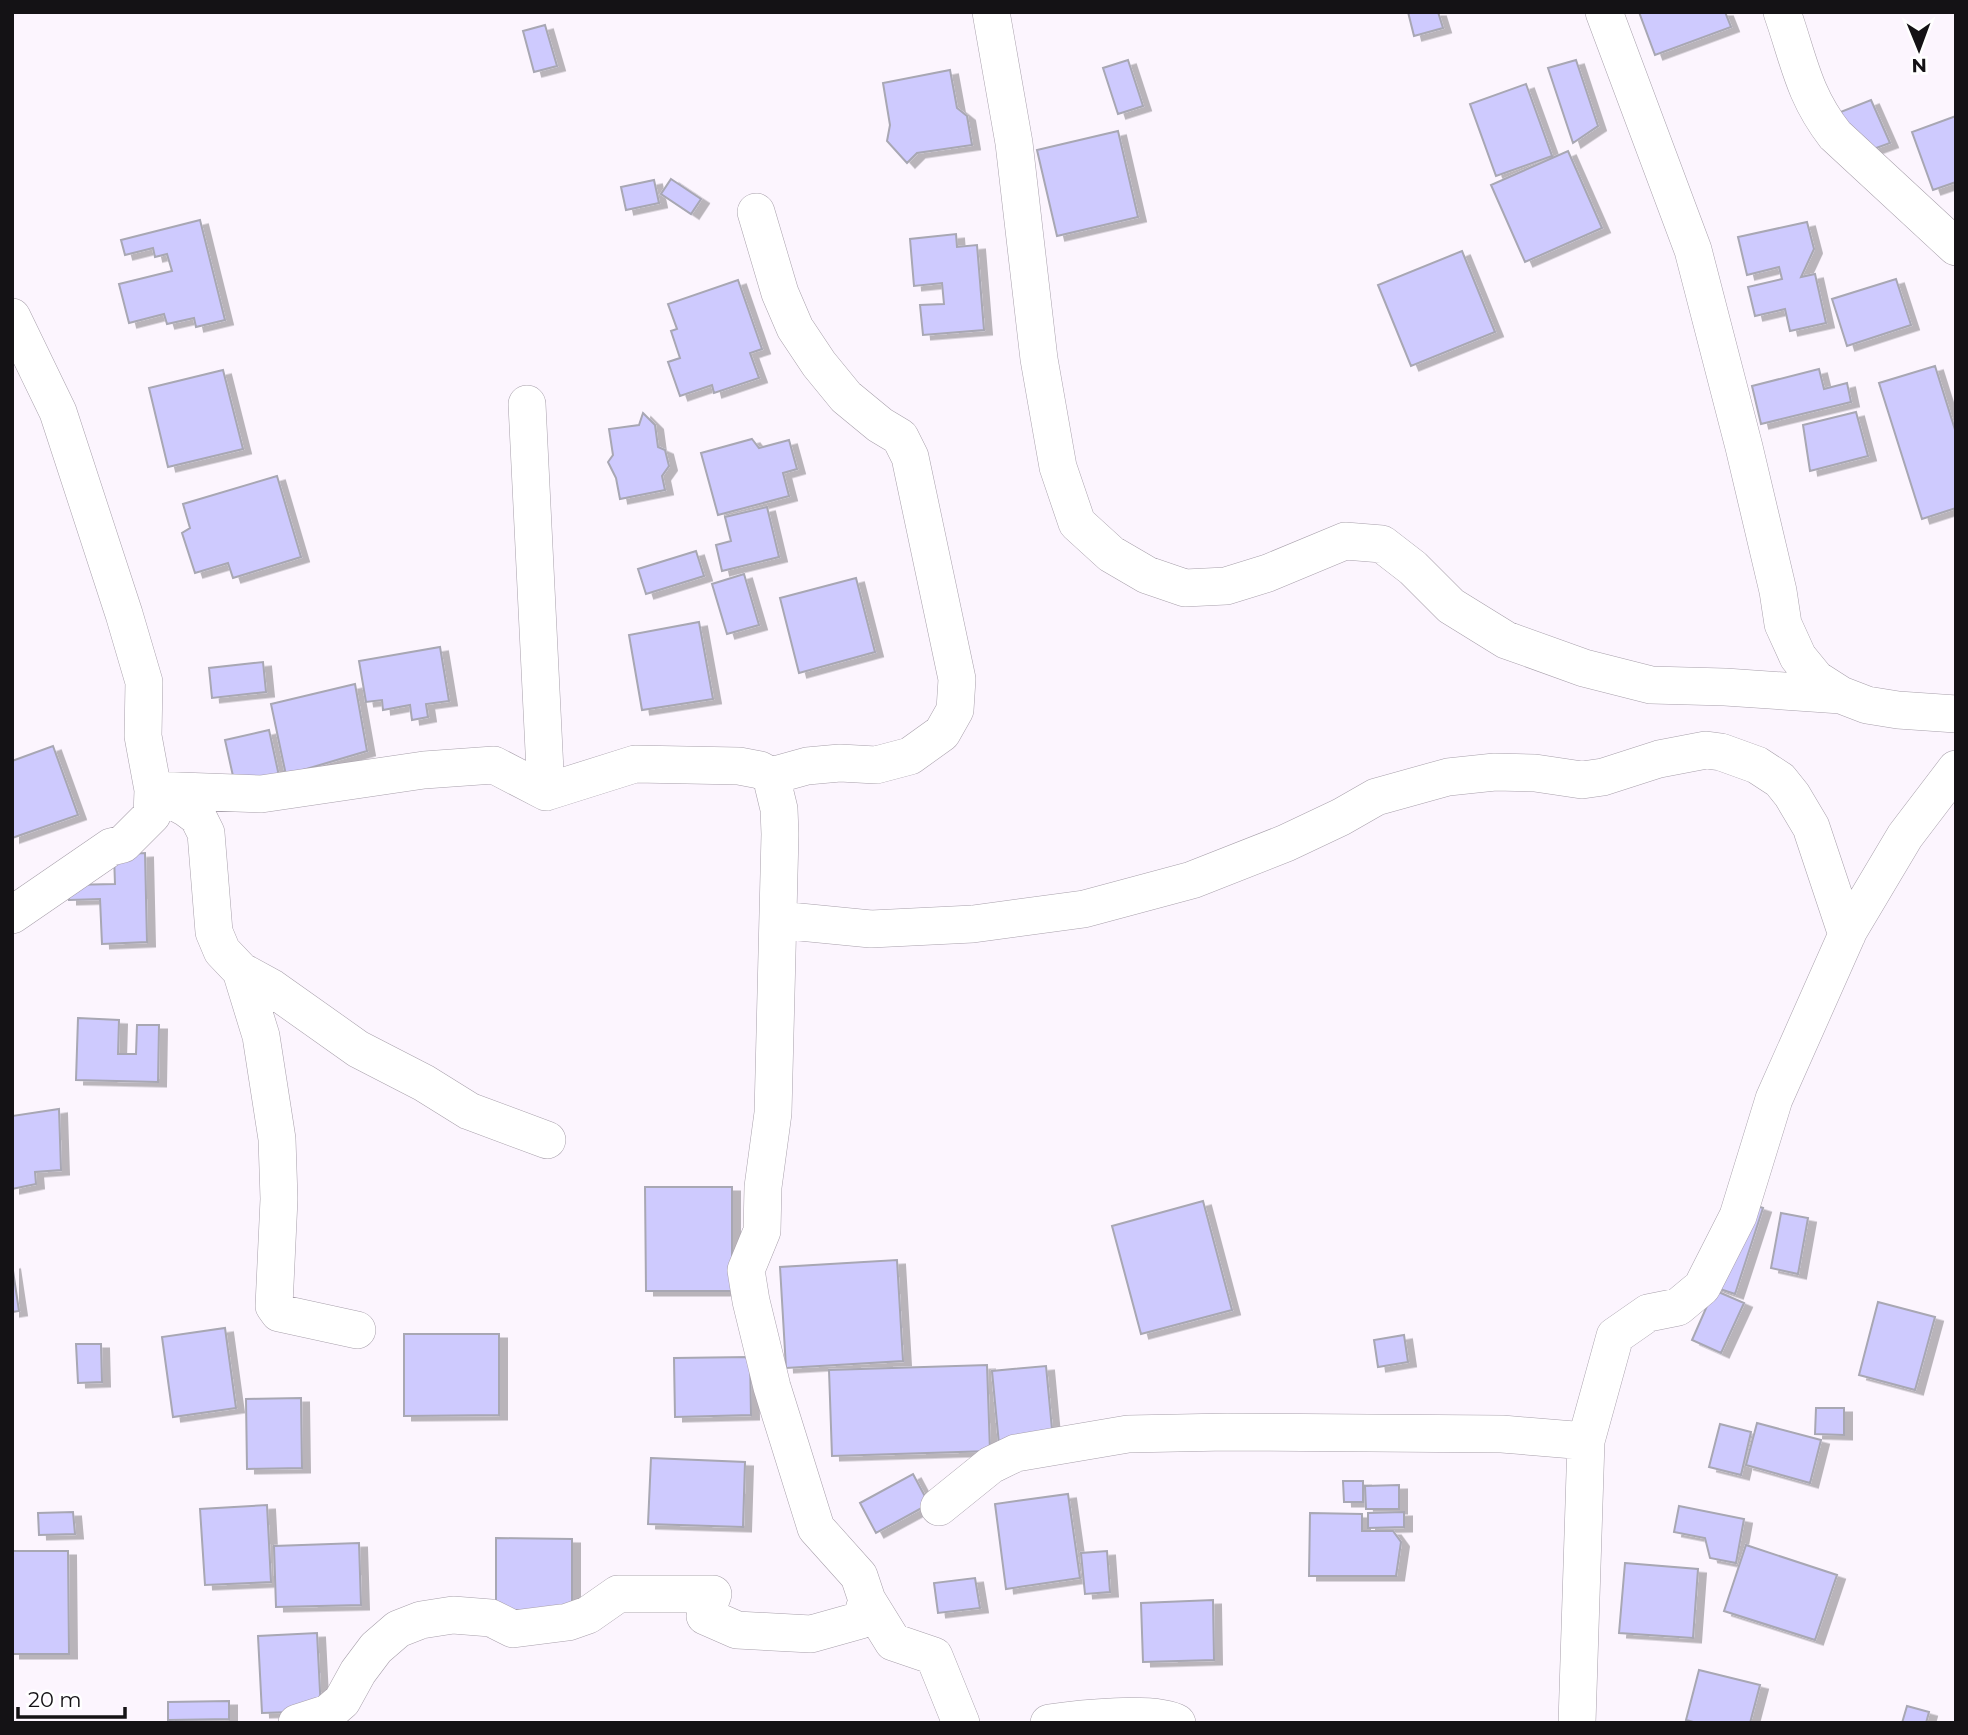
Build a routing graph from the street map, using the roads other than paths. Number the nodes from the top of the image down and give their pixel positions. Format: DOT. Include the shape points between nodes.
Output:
graph roads {
  1 [pos="991,12"];
  2 [pos="1604,12"];
  3 [pos="1782,12"];
  4 [pos="756,212"];
  5 [pos="1956,247"];
  6 [pos="12,317"];
  7 [pos="527,404"];
  8 [pos="1841,695"];
  9 [pos="1956,715"];
  10 [pos="1956,769"];
  11 [pos="771,776"];
  12 [pos="153,790"];
  13 [pos="546,792"];
  14 [pos="12,915"];
  15 [pos="779,920"];
  16 [pos="1847,935"];
  17 [pos="241,971"];
  18 [pos="547,1140"];
  19 [pos="357,1330"];
  20 [pos="1586,1441"];
  21 [pos="939,1507"];
  22 [pos="867,1600"];
  23 [pos="297,1723"];
  24 [pos="961,1723"];
  25 [pos="1049,1723"];
  26 [pos="1177,1723"];
  27 [pos="1577,1723"];
  1 -- 8 [label="street" via="1014,143 1039,359 1058,467 1077,523 1111,554 1147,575 1185,588 1226,586 1345,541 1382,544 1451,606 1506,640 1584,668 1650,685"];
  2 -- 8 [label="street" via="1693,250 1783,624 1798,657 1816,679"];
  3 -- 5 [label="street" via="1801,76 1820,116"];
  4 -- 11 [label="street" via="794,328 846,397 900,437 910,457 957,679 955,710 942,733 910,756 876,765 807,766"];
  6 -- 12 [label="street" via="58,412 124,614 144,682 143,736"];
  7 -- 13 [label="street"];
  8 -- 9 [label="street" via="1867,705"];
  10 -- 16 [label="street" via="1905,836"];
  11 -- 13 [label="street" via="739,766 635,764"];
  11 -- 15 [label="street" via="779,809"];
  12 -- 13 [label="street" via="261,794 424,770 494,765"];
  12 -- 14 [label="street" via="152,815 124,844 111,847"];
  12 -- 17 [label="street" via="186,807 206,833 214,932 222,951"];
  15 -- 16 [label="street" via="871,929 973,925 1084,909 1192,880 1286,843 1376,797 1448,777 1495,772 1582,780 1706,750 1757,765 1793,795 1811,827"];
  15 -- 22 [label="street" via="773,1113 762,1231 746,1270 760,1342 816,1528 859,1576"];
  16 -- 20 [label="street" via="1774,1099 1738,1216 1719,1256 1702,1287 1678,1307 1648,1313 1615,1336"];
  17 -- 18 [label="street" via="358,1049 469,1111"];
  17 -- 19 [label="street" via="261,1035 277,1139 274,1306 279,1313"];
  20 -- 21 [label="street" via="1502,1434 1128,1434 1016,1453 991,1465"];
  20 -- 27 [label="street"];
  22 -- 23 [label="street" via="861,1620 811,1634 737,1630 705,1616 713,1594 618,1594 588,1615 568,1622 513,1629 491,1618 453,1615 421,1620 398,1629 376,1648 342,1701 328,1713"];
  22 -- 24 [label="street" via="893,1642 934,1656"];
  25 -- 26 [label="street" via="1161,1717"];
}
